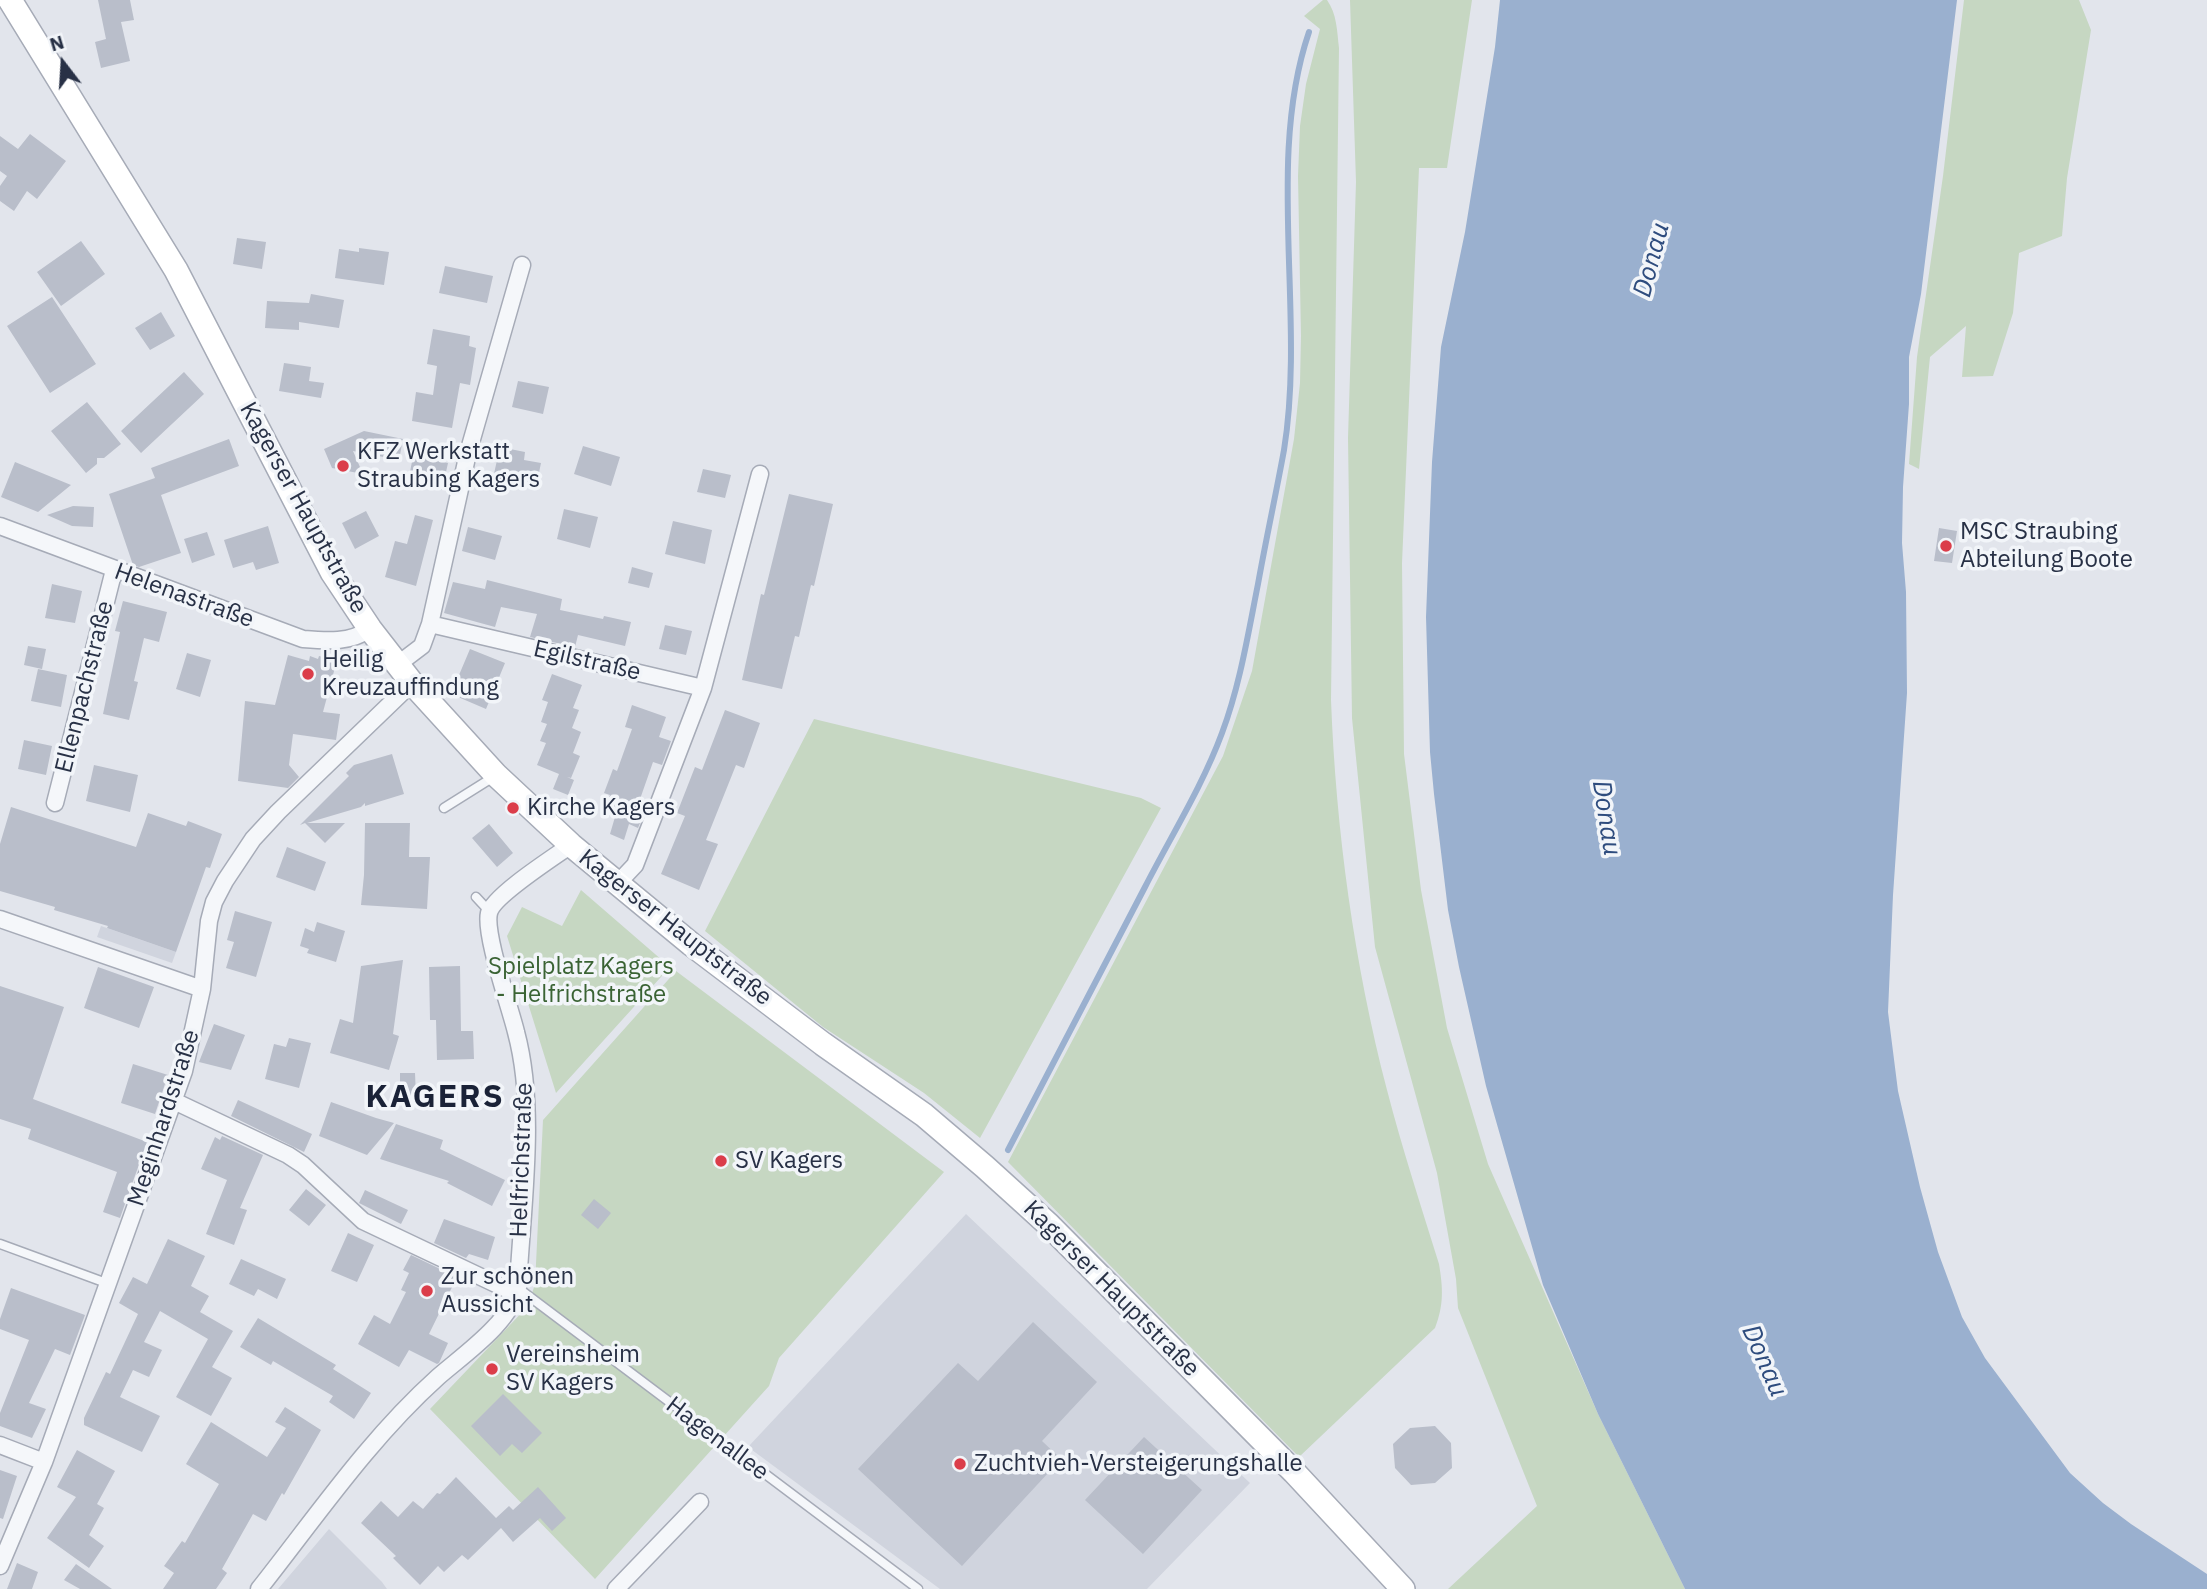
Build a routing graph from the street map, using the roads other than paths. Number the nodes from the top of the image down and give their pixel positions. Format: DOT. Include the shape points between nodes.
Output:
graph roads {
  1 [pos="10,0"];
  2 [pos="522,265"];
  3 [pos="760,474"];
  4 [pos="0,526"];
  5 [pos="114,570"];
  6 [pos="430,624"];
  7 [pos="370,629"];
  8 [pos="397,665"];
  9 [pos="412,683"];
  10 [pos="703,688"];
  11 [pos="496,775"];
  12 [pos="55,803"];
  13 [pos="444,808"];
  14 [pos="570,845"];
  15 [pos="617,884"];
  16 [pos="476,897"];
  17 [pos="489,911"];
  18 [pos="0,919"];
  19 [pos="202,989"];
  20 [pos="174,1101"];
  21 [pos="0,1244"];
  22 [pos="109,1284"];
  23 [pos="517,1291"];
  24 [pos="0,1445"];
  25 [pos="44,1462"];
  26 [pos="700,1502"];
  27 [pos="0,1566"];
  28 [pos="259,1589"];
  29 [pos="616,1589"];
  30 [pos="918,1589"];
  31 [pos="1403,1589"];
  1 -- 7 [label="street, Kagerser Hauptstraße" via="176,270 332,572"];
  2 -- 6 [label="street" via="468,453"];
  3 -- 10 [label="street"];
  4 -- 5 [label="street, Helenastraße"];
  5 -- 7 [label="street, Helenastraße" via="303,639 359,637"];
  5 -- 12 [label="street, Ellenpachstraße"];
  6 -- 8 [label="street" via="422,646"];
  6 -- 10 [label="street, Egilstraße"];
  7 -- 8 [label="street, Kagerser Hauptstraße"];
  8 -- 9 [label="street, Kagerser Hauptstraße"];
  9 -- 11 [label="street, Kagerser Hauptstraße"];
  9 -- 19 [label="street, Meginhardstraße" via="278,812 246,850 214,902"];
  10 -- 15 [label="street" via="635,865"];
  11 -- 13 [label="lane"];
  11 -- 14 [label="street, Kagerser Hauptstraße"];
  14 -- 15 [label="street, Kagerser Hauptstraße"];
  14 -- 17 [label="street" via="499,898"];
  15 -- 31 [label="street, Kagerser Hauptstraße" via="985,1167 1294,1472"];
  16 -- 17 [label="lane"];
  17 -- 23 [label="street, Helfrichstraße" via="489,930 525,1071 528,1110"];
  18 -- 19 [label="street"];
  19 -- 20 [label="street, Meginhardstraße"];
  20 -- 22 [label="street, Meginhardstraße"];
  20 -- 23 [label="street, Hagenallee" via="288,1155 363,1220"];
  21 -- 22 [label="lane"];
  22 -- 25 [label="street, Meginhardstraße"];
  23 -- 28 [label="street, Helfrichstraße" via="497,1325 414,1399 372,1446"];
  23 -- 30 [label="lane, Hagenallee"];
  24 -- 25 [label="street"];
  25 -- 27 [label="street, Meginhardstraße"];
  26 -- 29 [label="street"];
}
